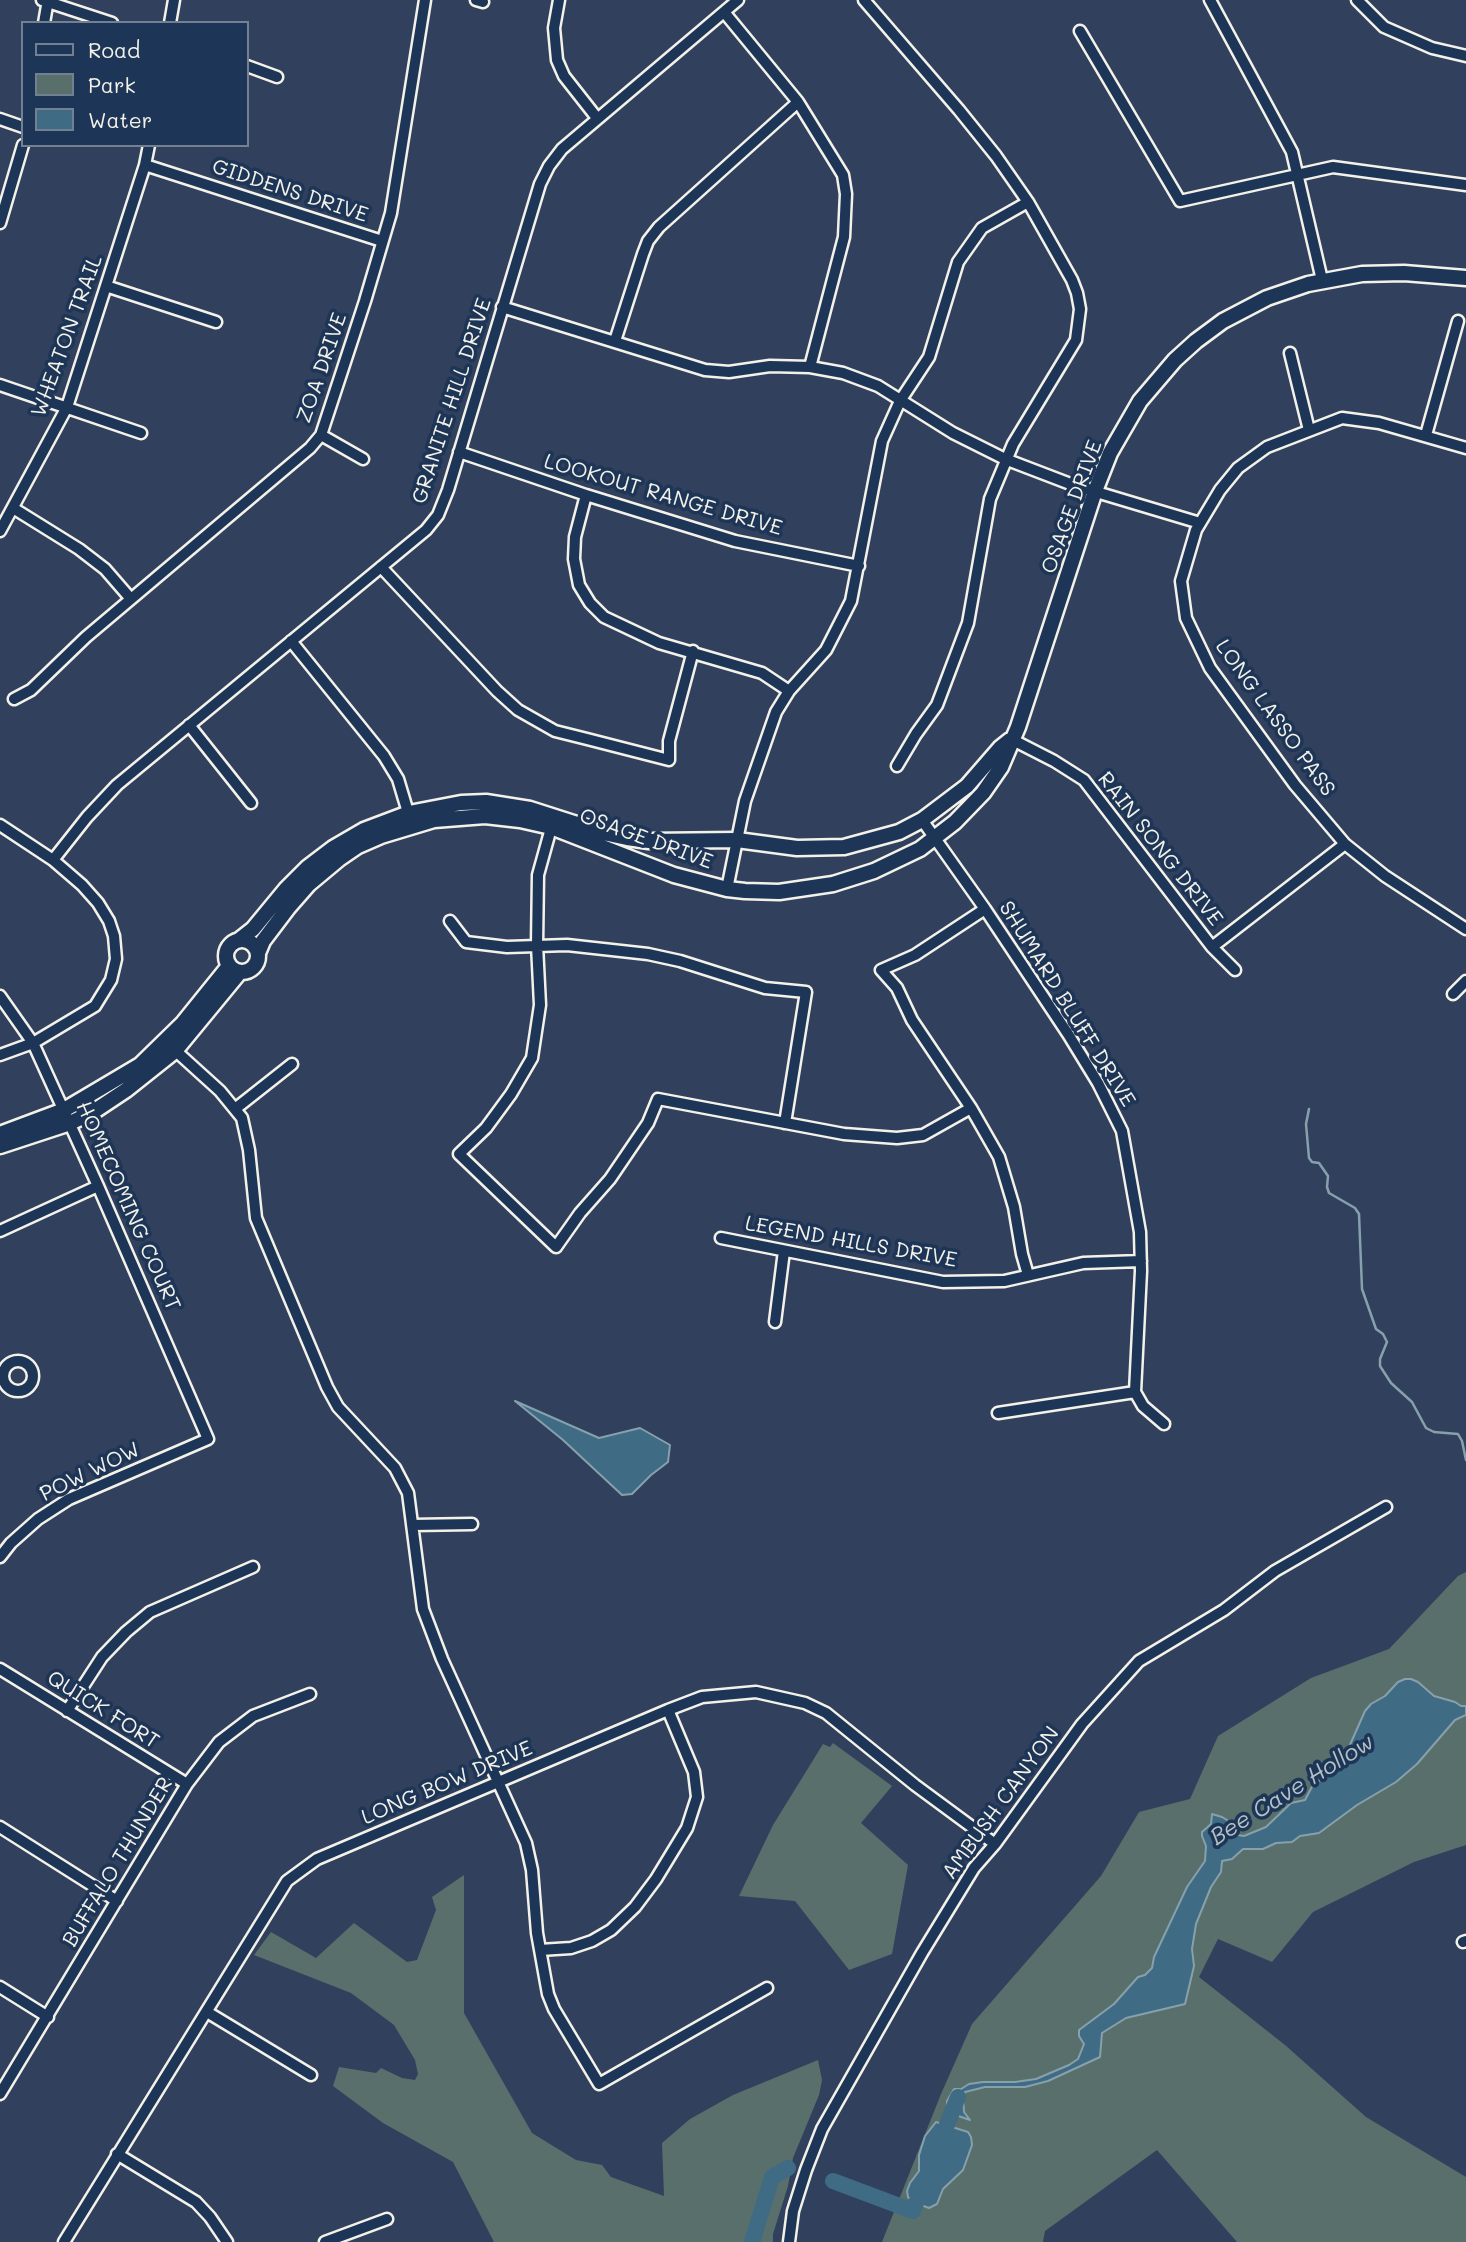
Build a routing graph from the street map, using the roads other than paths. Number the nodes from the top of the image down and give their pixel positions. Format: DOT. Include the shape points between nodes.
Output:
graph roads {
  1 [pos="174,0"];
  2 [pos="425,0"];
  3 [pos="559,0"];
  4 [pos="738,0"];
  5 [pos="864,0"];
  6 [pos="1210,0"];
  7 [pos="1357,0"];
  8 [pos="46,1"];
  9 [pos="724,12"];
  10 [pos="44,21"];
  11 [pos="106,21"];
  12 [pos="170,21"];
  13 [pos="1080,31"];
  14 [pos="1466,56"];
  15 [pos="248,66"];
  16 [pos="277,76"];
  17 [pos="798,102"];
  18 [pos="597,118"];
  19 [pos="0,119"];
  20 [pos="21,126"];
  21 [pos="22,147"];
  22 [pos="149,147"];
  23 [pos="145,165"];
  24 [pos="1299,176"];
  25 [pos="1466,185"];
  26 [pos="1028,202"];
  27 [pos="0,223"];
  28 [pos="382,241"];
  29 [pos="1466,278"];
  30 [pos="1322,280"];
  31 [pos="106,286"];
  32 [pos="502,307"];
  33 [pos="1458,321"];
  34 [pos="216,322"];
  35 [pos="615,341"];
  36 [pos="1290,353"];
  37 [pos="810,367"];
  38 [pos="0,385"];
  39 [pos="900,401"];
  40 [pos="67,407"];
  41 [pos="1309,430"];
  42 [pos="141,433"];
  43 [pos="321,435"];
  44 [pos="1426,435"];
  45 [pos="1466,448"];
  46 [pos="458,452"];
  47 [pos="363,459"];
  48 [pos="1005,460"];
  49 [pos="1095,491"];
  50 [pos="586,495"];
  51 [pos="13,508"];
  52 [pos="1200,523"];
  53 [pos="0,531"];
  54 [pos="859,565"];
  55 [pos="380,567"];
  56 [pos="131,599"];
  57 [pos="291,641"];
  58 [pos="693,651"];
  59 [pos="789,691"];
  60 [pos="14,699"];
  61 [pos="190,724"];
  62 [pos="1011,739"];
  63 [pos="897,766"];
  64 [pos="251,803"];
  65 [pos="411,819"];
  66 [pos="922,820"];
  67 [pos="553,822"];
  68 [pos="0,825"];
  69 [pos="935,839"];
  70 [pos="737,840"];
  71 [pos="1345,844"];
  72 [pos="53,860"];
  73 [pos="727,889"];
  74 [pos="985,909"];
  75 [pos="450,921"];
  76 [pos="1466,929"];
  77 [pos="239,940"];
  78 [pos="537,945"];
  79 [pos="1212,947"];
  80 [pos="258,953"];
  81 [pos="234,969"];
  82 [pos="1235,970"];
  83 [pos="1466,981"];
  84 [pos="1453,994"];
  85 [pos="0,996"];
  86 [pos="33,1043"];
  87 [pos="171,1046"];
  88 [pos="0,1055"];
  89 [pos="292,1064"];
  90 [pos="971,1108"];
  91 [pos="235,1109"];
  92 [pos="67,1116"];
  93 [pos="785,1123"];
  94 [pos="0,1134"];
  95 [pos="0,1146"];
  96 [pos="98,1186"];
  97 [pos="0,1231"];
  98 [pos="721,1238"];
  99 [pos="784,1251"];
  100 [pos="1141,1261"];
  101 [pos="1028,1275"];
  102 [pos="775,1322"];
  103 [pos="1135,1392"];
  104 [pos="999,1413"];
  105 [pos="1164,1424"];
  106 [pos="208,1439"];
  107 [pos="1386,1507"];
  108 [pos="472,1524"];
  109 [pos="413,1525"];
  110 [pos="0,1557"];
  111 [pos="253,1567"];
  112 [pos="0,1669"];
  113 [pos="310,1694"];
  114 [pos="668,1710"];
  115 [pos="68,1712"];
  116 [pos="498,1782"];
  117 [pos="187,1784"];
  118 [pos="0,1827"];
  119 [pos="995,1844"];
  120 [pos="117,1901"];
  121 [pos="540,1950"];
  122 [pos="0,1987"];
  123 [pos="767,1988"];
  124 [pos="208,2012"];
  125 [pos="48,2017"];
  126 [pos="311,2075"];
  127 [pos="0,2094"];
  128 [pos="117,2154"];
  129 [pos="387,2219"];
  130 [pos="64,2242"];
  131 [pos="227,2242"];
  132 [pos="325,2242"];
  133 [pos="789,2242"];
  1 -- 12 [label="street"];
  2 -- 28 [label="street, ZOA DRIVE" via="391,213"];
  3 -- 18 [label="street" via="554,28 557,60"];
  4 -- 9 [label="street, GRANITE HILL DRIVE"];
  5 -- 26 [label="street" via="959,110"];
  6 -- 24 [label="street" via="1292,152"];
  7 -- 14 [label="street" via="1384,27"];
  8 -- 10 [label="street"];
  8 -- 11 [label="street"];
  9 -- 17 [label="street"];
  9 -- 18 [label="street, GRANITE HILL DRIVE"];
  13 -- 24 [label="street" via="1181,201"];
  15 -- 16 [label="street"];
  17 -- 35 [label="street" via="659,227 643,254"];
  17 -- 37 [label="street" via="843,175 846,194 844,237"];
  18 -- 32 [label="street, GRANITE HILL DRIVE" via="549,166"];
  19 -- 20 [label="street"];
  21 -- 27 [label="street"];
  22 -- 23 [label="street, WHEATON TRAIL"];
  23 -- 28 [label="street, GIDDENS DRIVE"];
  23 -- 31 [label="street, WHEATON TRAIL"];
  24 -- 25 [label="street" via="1333,167"];
  24 -- 30 [label="street"];
  26 -- 39 [label="street" via="982,228 958,262 929,357"];
  26 -- 48 [label="street" via="1072,279 1080,309 1076,340"];
  28 -- 43 [label="street, ZOA DRIVE"];
  29 -- 30 [label="street, OSAGE DRIVE" via="1404,273"];
  30 -- 49 [label="street, OSAGE DRIVE" via="1245,309 1175,360 1140,401 1110,453"];
  31 -- 34 [label="street"];
  31 -- 40 [label="street, WHEATON TRAIL"];
  32 -- 35 [label="street"];
  32 -- 46 [label="street, GRANITE HILL DRIVE"];
  33 -- 44 [label="street"];
  35 -- 37 [label="street" via="705,370"];
  36 -- 41 [label="street"];
  37 -- 39 [label="street" via="878,386"];
  38 -- 40 [label="street"];
  39 -- 48 [label="street"];
  39 -- 54 [label="street" via="873,476"];
  40 -- 42 [label="street"];
  40 -- 51 [label="street, WHEATON TRAIL"];
  41 -- 44 [label="street, LONG LASSO PASS" via="1342,418"];
  41 -- 52 [label="street, LONG LASSO PASS" via="1267,447 1238,468"];
  43 -- 47 [label="street"];
  43 -- 56 [label="street, ZOA DRIVE"];
  44 -- 45 [label="street, LONG LASSO PASS"];
  46 -- 50 [label="street, LOOKOUT RANGE DRIVE"];
  46 -- 55 [label="street, GRANITE HILL DRIVE" via="438,516"];
  48 -- 49 [label="street"];
  48 -- 63 [label="street" via="990,499 968,623 937,705"];
  49 -- 52 [label="street"];
  49 -- 62 [label="street, OSAGE DRIVE"];
  50 -- 54 [label="street, LOOKOUT RANGE DRIVE" via="734,541"];
  50 -- 58 [label="street" via="574,559 579,585 590,603 604,617 633,632"];
  51 -- 53 [label="street, WHEATON TRAIL"];
  51 -- 56 [label="street" via="105,569"];
  52 -- 71 [label="street, LONG LASSO PASS" via="1181,581 1186,618 1210,668 1295,785"];
  54 -- 59 [label="street" via="852,601 826,650"];
  55 -- 57 [label="street, GRANITE HILL DRIVE"];
  55 -- 58 [label="street" via="497,691 518,710 555,731 669,760 669,741"];
  56 -- 60 [label="street, ZOA DRIVE" via="31,690"];
  57 -- 61 [label="street, GRANITE HILL DRIVE"];
  57 -- 65 [label="street" via="384,756 398,779"];
  58 -- 59 [label="street" via="761,673"];
  59 -- 70 [label="street" via="762,749"];
  61 -- 64 [label="street"];
  61 -- 72 [label="street, GRANITE HILL DRIVE" via="117,785"];
  62 -- 66 [label="street, OSAGE DRIVE" via="967,786"];
  62 -- 69 [label="street, OSAGE DRIVE" via="1001,767 983,793"];
  62 -- 79 [label="street, RAIN SONG DRIVE" via="1084,780"];
  65 -- 67 [label="street, OSAGE DRIVE" via="461,803 486,802 530,809"];
  65 -- 77 [label="street, OSAGE DRIVE" via="364,830 333,848 308,867"];
  65 -- 80 [label="street, OSAGE DRIVE" via="358,846 309,884 262,941"];
  66 -- 69 [label="street, SHUMARD BLUFF DRIVE"];
  66 -- 70 [label="street, OSAGE DRIVE" via="899,832 844,847 797,848"];
  67 -- 70 [label="street, OSAGE DRIVE" via="649,841"];
  67 -- 73 [label="street, OSAGE DRIVE" via="674,875"];
  67 -- 78 [label="street" via="538,874"];
  68 -- 72 [label="street"];
  69 -- 73 [label="street, OSAGE DRIVE" via="874,871 833,884 779,892"];
  69 -- 74 [label="street, SHUMARD BLUFF DRIVE"];
  70 -- 73 [label="street"];
  71 -- 76 [label="street, LONG LASSO PASS"];
  71 -- 79 [label="street"];
  72 -- 86 [label="street" via="98,903 114,936 116,959 111,980 95,1006"];
  74 -- 90 [label="street" via="915,955 881,970 897,988 912,1020"];
  74 -- 100 [label="street, SHUMARD BLUFF DRIVE" via="1098,1083 1122,1131"];
  75 -- 78 [label="street" via="466,942"];
  77 -- 80 [label="street" via="253,944"];
  77 -- 81 [label="street" via="227,950 226,961"];
  78 -- 93 [label="street" via="648,954 765,988 806,992"];
  78 -- 93 [label="street" via="540,1005 532,1058 486,1128 459,1154 556,1247 648,1124 658,1099"];
  79 -- 82 [label="street, RAIN SONG DRIVE"];
  80 -- 81 [label="street" via="250,970"];
  81 -- 87 [label="street"];
  83 -- 84 [label="street"];
  85 -- 86 [label="street, HOMECOMING COURT"];
  86 -- 88 [label="street"];
  86 -- 92 [label="street, HOMECOMING COURT"];
  87 -- 91 [label="street"];
  87 -- 92 [label="street" via="126,1090 93,1112"];
  89 -- 91 [label="street"];
  90 -- 93 [label="street" via="923,1135 897,1138"];
  90 -- 101 [label="street" via="999,1157"];
  91 -- 109 [label="street" via="242,1118 249,1150 256,1218 276,1271 338,1406 395,1468 408,1493"];
  92 -- 94 [label="street"];
  92 -- 95 [label="street"];
  92 -- 96 [label="street, HOMECOMING COURT"];
  96 -- 97 [label="street"];
  96 -- 106 [label="street, HOMECOMING COURT"];
  98 -- 99 [label="street, LEGEND HILLS DRIVE"];
  99 -- 101 [label="street, LEGEND HILLS DRIVE" via="943,1282"];
  99 -- 102 [label="street"];
  100 -- 101 [label="street, LEGEND HILLS DRIVE" via="1083,1263"];
  100 -- 103 [label="street, SHUMARD BLUFF DRIVE"];
  103 -- 104 [label="street"];
  103 -- 105 [label="street"];
  106 -- 110 [label="street, POW WOW" via="69,1499 38,1519"];
  107 -- 119 [label="street, AMBUSH CANYON" via="1275,1571 1224,1610 1139,1661 1082,1724"];
  108 -- 109 [label="street"];
  109 -- 116 [label="street" via="423,1609"];
  111 -- 115 [label="street" via="150,1612 102,1657"];
  112 -- 115 [label="street, QUICK FORT"];
  113 -- 117 [label="street, BUFFALO THUNDER" via="253,1716 219,1742"];
  114 -- 116 [label="street, LONG BOW DRIVE"];
  114 -- 119 [label="street, LONG BOW DRIVE" via="702,1697 733,1693 756,1692 806,1703 845,1727"];
  114 -- 121 [label="street" via="694,1772 697,1797 687,1828 656,1879 611,1930 571,1948"];
  115 -- 117 [label="street, QUICK FORT"];
  116 -- 121 [label="street" via="526,1843"];
  116 -- 124 [label="street, LONG BOW DRIVE" via="317,1859 287,1881"];
  117 -- 120 [label="street, BUFFALO THUNDER"];
  118 -- 120 [label="street"];
  119 -- 133 [label="street, AMBUSH CANYON" via="974,1868 922,1953 822,2129 793,2211"];
  120 -- 125 [label="street, BUFFALO THUNDER"];
  121 -- 123 [label="street" via="554,2009 599,2084"];
  122 -- 125 [label="street"];
  124 -- 126 [label="street"];
  124 -- 128 [label="street, LONG BOW DRIVE"];
  125 -- 127 [label="street, BUFFALO THUNDER"];
  128 -- 130 [label="street, LONG BOW DRIVE"];
  128 -- 131 [label="street" via="196,2202"];
  129 -- 132 [label="street"];
}
